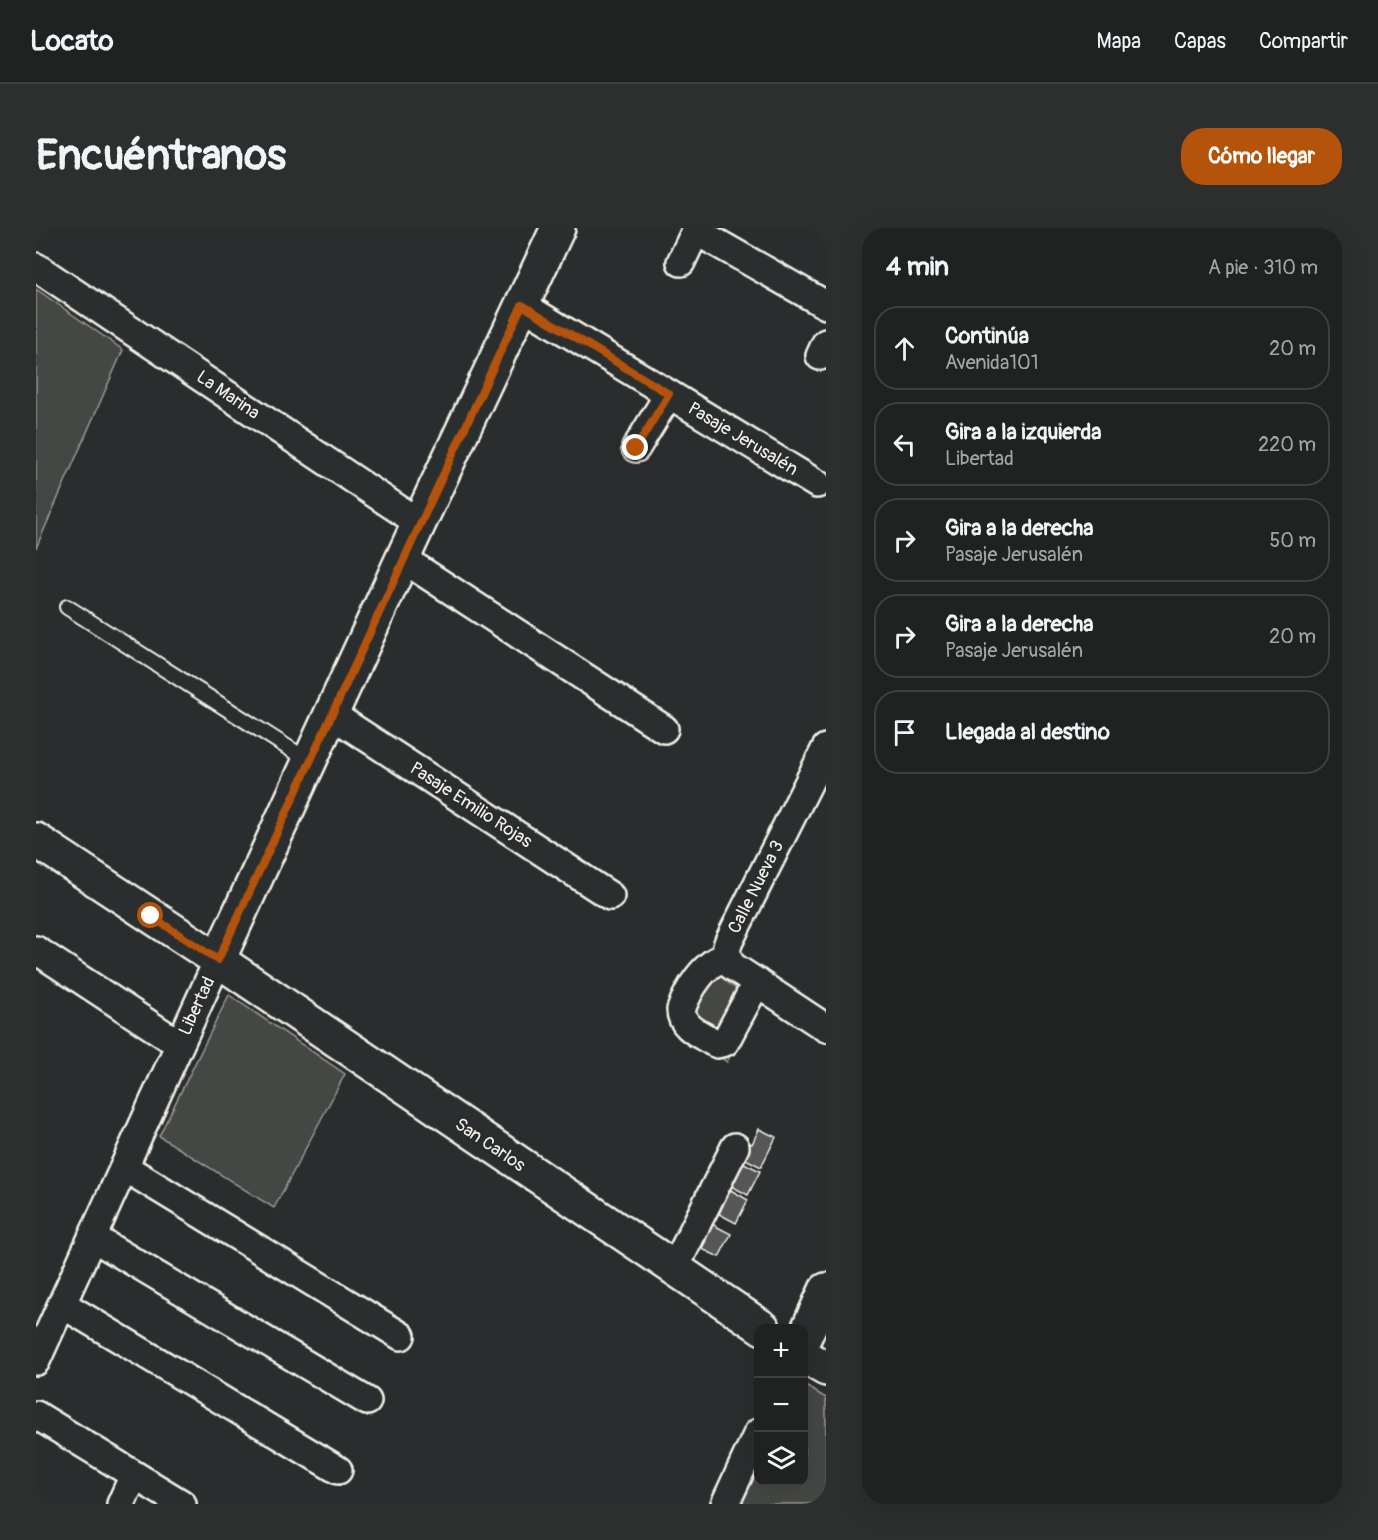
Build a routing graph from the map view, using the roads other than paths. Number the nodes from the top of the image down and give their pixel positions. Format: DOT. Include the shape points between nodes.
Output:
graph roads {
  1 [pos="558,228"];
  2 [pos="697,230"];
  3 [pos="681,262"];
  4 [pos="36,267"];
  5 [pos="522,305"];
  6 [pos="826,305"];
  7 [pos="669,394"];
  8 [pos="636,448"];
  9 [pos="817,484"];
  10 [pos="419,523"];
  11 [pos="403,559"];
  12 [pos="67,607"];
  13 [pos="331,714"];
  14 [pos="664,729"];
  15 [pos="826,748"];
  16 [pos="309,762"];
  17 [pos="36,840"];
  18 [pos="610,896"];
  19 [pos="36,951"];
  20 [pos="727,957"];
  21 [pos="218,960"];
  22 [pos="757,982"];
  23 [pos="826,1028"];
  24 [pos="179,1044"];
  25 [pos="735,1147"];
  26 [pos="124,1167"];
  27 [pos="92,1237"];
  28 [pos="674,1269"];
  29 [pos="826,1290"];
  30 [pos="62,1304"];
  31 [pos="756,1324"];
  32 [pos="808,1329"];
  33 [pos="401,1336"];
  34 [pos="808,1358"];
  35 [pos="36,1361"];
  36 [pos="826,1369"];
  37 [pos="367,1401"];
  38 [pos="36,1415"];
  39 [pos="754,1443"];
  40 [pos="338,1470"];
  41 [pos="134,1475"];
  42 [pos="121,1504"];
  43 [pos="182,1504"];
  44 [pos="725,1504"];
  1 -- 5 [label="street, Libertad"];
  2 -- 3 [label="street"];
  2 -- 6 [label="street"];
  4 -- 10 [label="street, La Marina"];
  5 -- 7 [label="street, Pasaje Jerusalén"];
  5 -- 10 [label="street, Libertad"];
  7 -- 8 [label="street, Pasaje Jerusalén"];
  7 -- 9 [label="street, Pasaje Jerusalén"];
  10 -- 11 [label="street, Libertad"];
  11 -- 13 [label="street, Libertad"];
  11 -- 14 [label="street"];
  12 -- 16 [label="lane"];
  13 -- 16 [label="street, Libertad"];
  13 -- 18 [label="street, Pasaje Emilio Rojas"];
  15 -- 20 [label="street, Calle Nueva 3" via="729,941"];
  16 -- 21 [label="street, Libertad"];
  17 -- 21 [label="street, San Carlos"];
  19 -- 24 [label="street"];
  20 -- 22 [label="street" via="732,966"];
  20 -- 22 [label="street, Calle Nueva 3" via="704,970 682,1006 685,1024 717,1044 725,1042"];
  21 -- 24 [label="street, Libertad"];
  21 -- 28 [label="street, San Carlos"];
  22 -- 23 [label="street"];
  24 -- 26 [label="street, Libertad"];
  25 -- 28 [label="street"];
  26 -- 27 [label="street, Libertad"];
  26 -- 33 [label="street"];
  27 -- 30 [label="street, Libertad"];
  27 -- 37 [label="street"];
  28 -- 31 [label="street, San Carlos"];
  29 -- 32 [label="street"];
  30 -- 35 [label="street, Libertad"];
  30 -- 40 [label="street"];
  34 -- 36 [label="street"];
  38 -- 41 [label="street"];
  39 -- 44 [label="street"];
  41 -- 42 [label="street"];
  41 -- 43 [label="street"];
}
